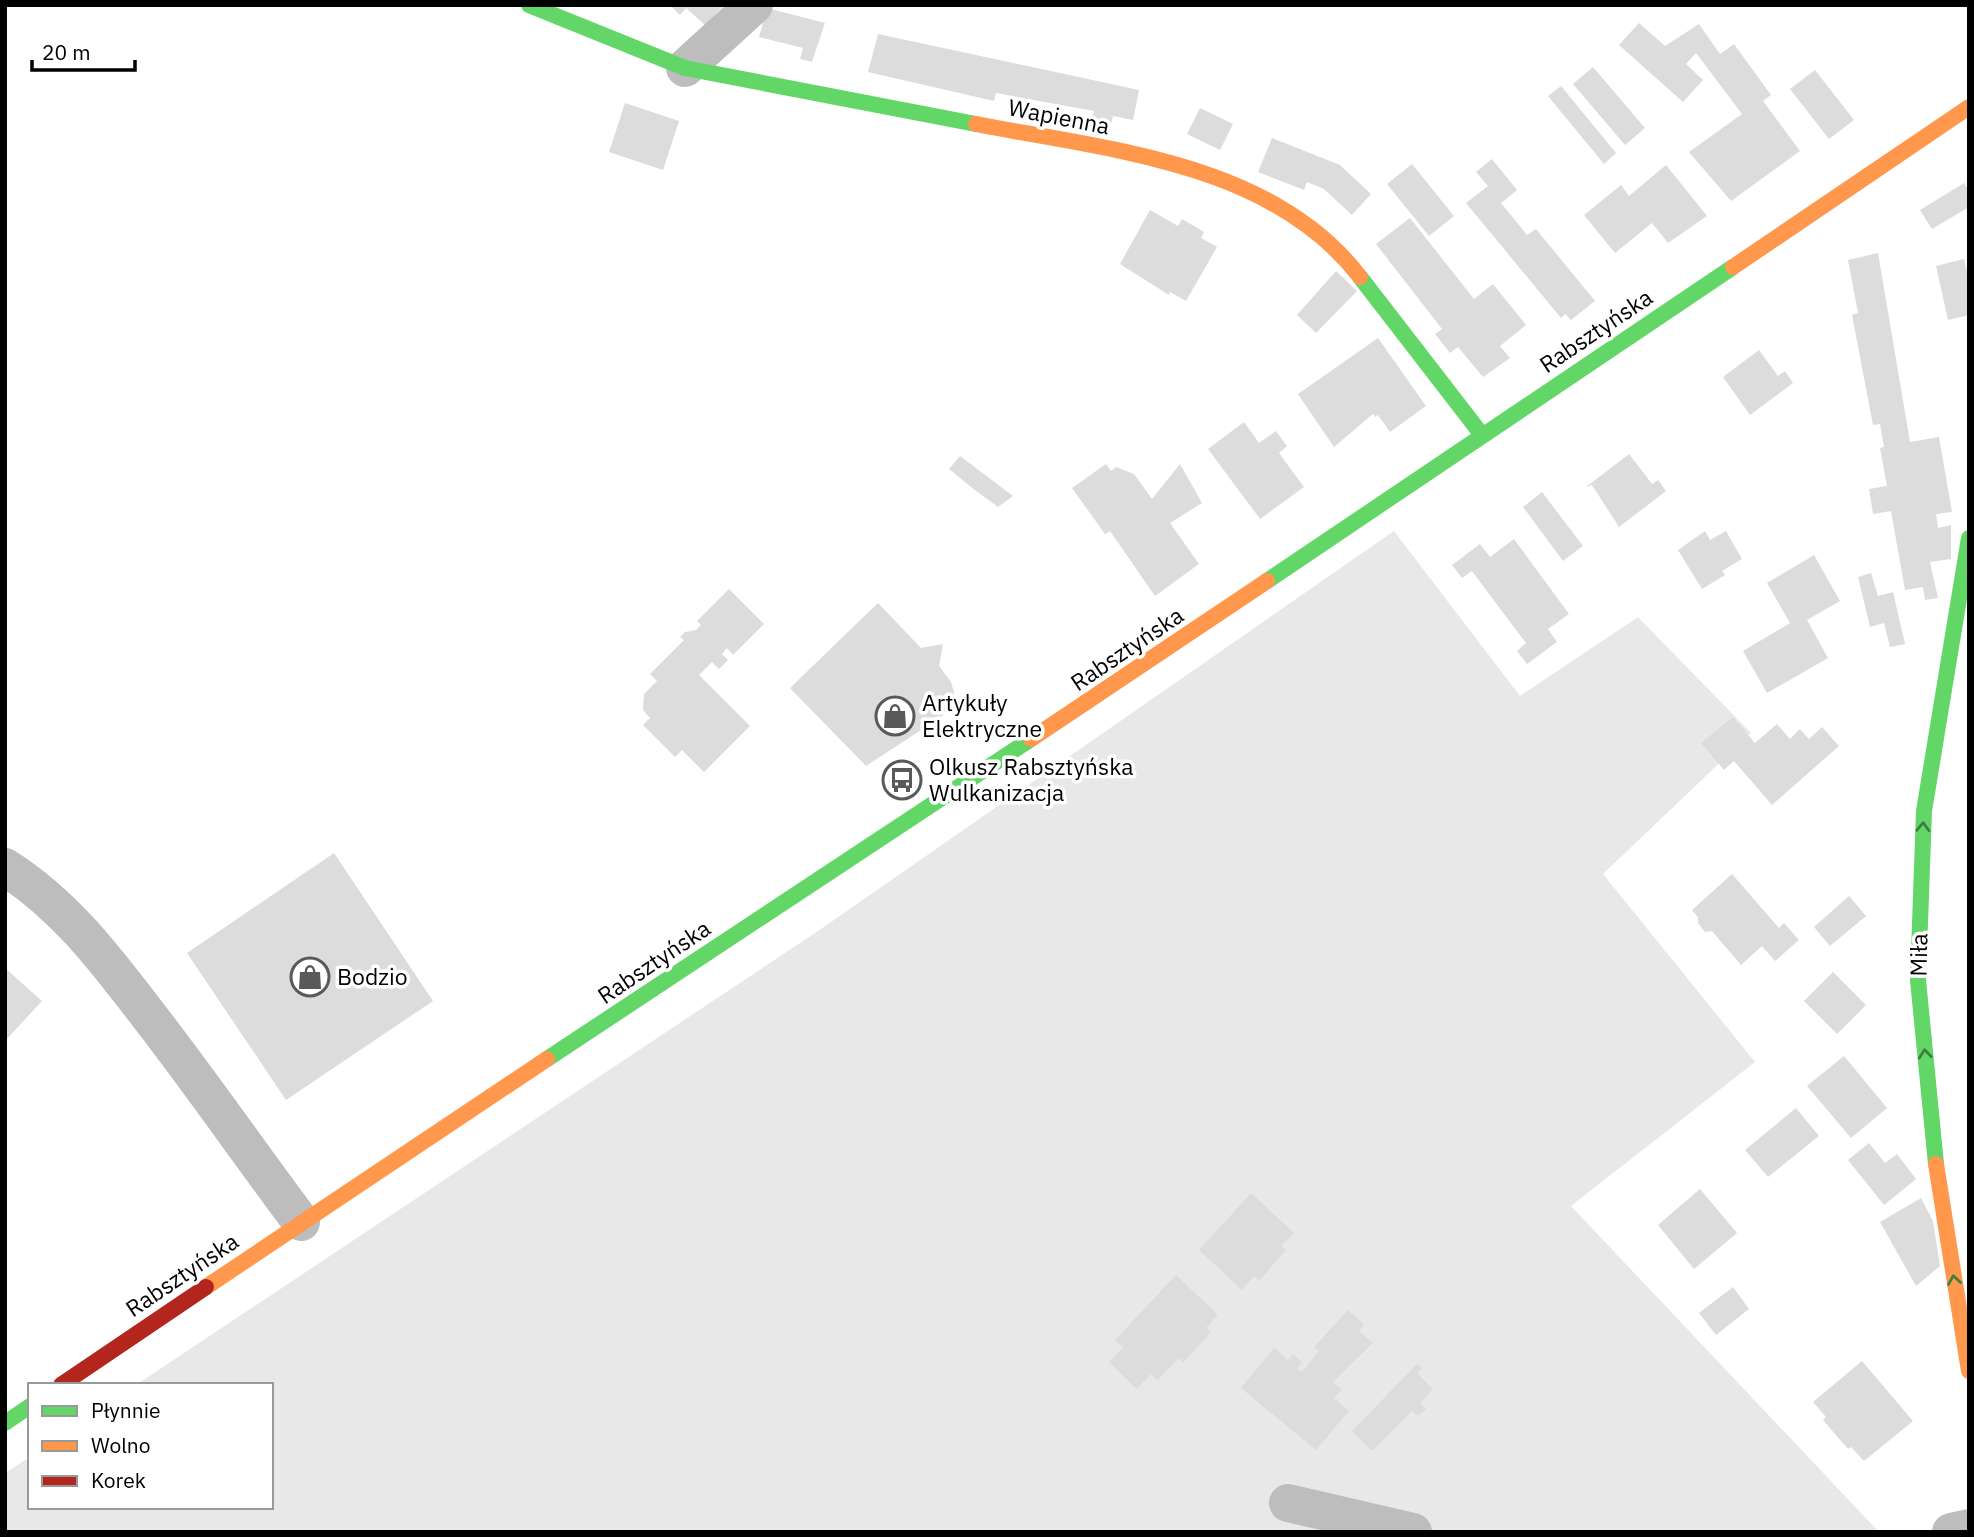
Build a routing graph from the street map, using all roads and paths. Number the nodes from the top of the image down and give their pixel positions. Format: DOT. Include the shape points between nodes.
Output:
graph roads {
  1 [pos="529,5"];
  2 [pos="754,5"];
  3 [pos="685,68"];
  4 [pos="1969,107"];
  5 [pos="1482,435"];
  6 [pos="1969,538"];
  7 [pos="5,867"];
  8 [pos="301,1222"];
  9 [pos="1969,1371"];
  10 [pos="64,1383"];
  11 [pos="28,1407"];
  12 [pos="5,1423"];
  13 [pos="1288,1503"];
  14 [pos="1969,1528"];
  15 [pos="1413,1532"];
  16 [pos="1951,1532"];
  1 -- 3 [label="street, Wapienna"];
  2 -- 3 [label="street"];
  3 -- 5 [label="street, Wapienna" via="1170,162 1248,191 1303,220 1344,256"];
  4 -- 5 [label="street, Rabsztyńska"];
  5 -- 8 [label="street, Rabsztyńska"];
  9 -- 6 [label="street, Miła, one-way" via="1937,1174 1918,980 1924,811"];
  7 -- 8 [label="street" via="38,888 88,938"];
  8 -- 10 [label="street, Rabsztyńska"];
  11 -- 12 [label="street"];
  13 -- 15 [label="street"];
  14 -- 16 [label="street"];
}
